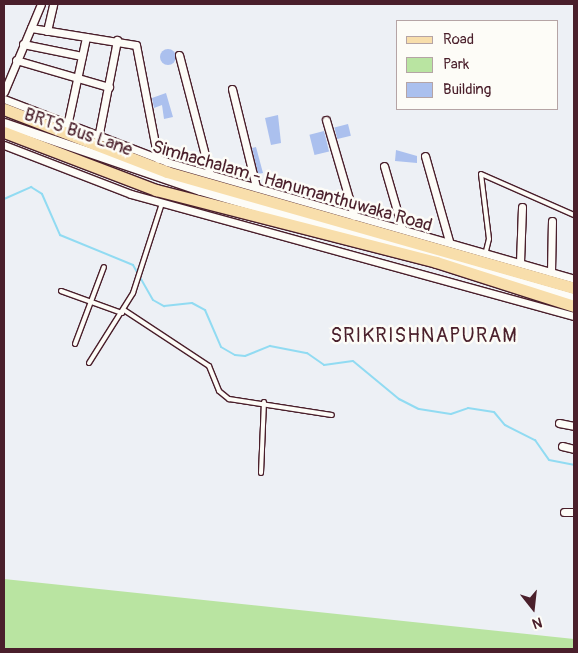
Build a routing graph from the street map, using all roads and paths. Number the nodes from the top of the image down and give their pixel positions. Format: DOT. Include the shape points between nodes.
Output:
graph roads {
  1 [pos="41,4"];
  2 [pos="53,4"];
  3 [pos="31,28"];
  4 [pos="47,31"];
  5 [pos="86,37"];
  6 [pos="117,40"];
  7 [pos="23,44"];
  8 [pos="179,55"];
  9 [pos="82,56"];
  10 [pos="16,60"];
  11 [pos="77,77"];
  12 [pos="110,87"];
  13 [pos="232,89"];
  14 [pos="4,92"];
  15 [pos="4,99"];
  16 [pos="4,109"];
  17 [pos="326,120"];
  18 [pos="4,123"];
  19 [pos="68,126"];
  20 [pos="4,132"];
  21 [pos="98,138"];
  22 [pos="4,145"];
  23 [pos="425,156"];
  24 [pos="158,159"];
  25 [pos="384,166"];
  26 [pos="210,174"];
  27 [pos="256,187"];
  28 [pos="162,203"];
  29 [pos="522,207"];
  30 [pos="574,215"];
  31 [pos="354,216"];
  32 [pos="552,222"];
  33 [pos="402,228"];
  34 [pos="449,242"];
  35 [pos="486,251"];
  36 [pos="520,262"];
  37 [pos="104,267"];
  38 [pos="551,272"];
  39 [pos="574,279"];
  40 [pos="574,288"];
  41 [pos="61,290"];
  42 [pos="574,298"];
  43 [pos="92,302"];
  44 [pos="574,306"];
  45 [pos="123,311"];
  46 [pos="574,316"];
  47 [pos="75,344"];
  48 [pos="89,363"];
  49 [pos="264,402"];
  50 [pos="332,415"];
  51 [pos="559,422"];
  52 [pos="574,426"];
  53 [pos="562,446"];
  54 [pos="574,449"];
  55 [pos="261,473"];
  56 [pos="564,512"];
  57 [pos="574,512"];
  1 -- 3 [label="street"];
  2 -- 4 [label="street"];
  3 -- 4 [label="street"];
  3 -- 7 [label="street"];
  4 -- 5 [label="street"];
  5 -- 6 [label="street"];
  5 -- 9 [label="street"];
  6 -- 12 [label="street"];
  6 -- 24 [label="street" via="133,42 137,48"];
  7 -- 9 [label="street"];
  7 -- 10 [label="street"];
  8 -- 26 [label="street"];
  9 -- 11 [label="street"];
  10 -- 11 [label="street"];
  10 -- 14 [label="street"];
  11 -- 12 [label="street"];
  11 -- 19 [label="street"];
  12 -- 21 [label="street"];
  13 -- 27 [label="street"];
  15 -- 19 [label="street"];
  16 -- 40 [label="main road, Simhachalam - Hanumanthuwaka Road" via="167,172"];
  17 -- 31 [label="street"];
  18 -- 42 [label="street, BRTS Bus Lane" via="200,190"];
  19 -- 21 [label="street"];
  20 -- 44 [label="main road, Simhachalam - Hanumanthuwaka Road" via="156,190 436,262"];
  21 -- 24 [label="street"];
  22 -- 28 [label="street" via="81,177"];
  23 -- 34 [label="street"];
  24 -- 26 [label="street"];
  25 -- 33 [label="street"];
  26 -- 27 [label="street"];
  27 -- 31 [label="street"];
  28 -- 45 [label="lane" via="138,279"];
  28 -- 46 [label="street"];
  29 -- 36 [label="street"];
  30 -- 35 [label="lane" via="481,174 489,239"];
  31 -- 33 [label="street"];
  32 -- 38 [label="street"];
  33 -- 34 [label="street"];
  34 -- 35 [label="street"];
  35 -- 36 [label="street"];
  36 -- 38 [label="street"];
  37 -- 43 [label="lane"];
  38 -- 39 [label="street"];
  41 -- 43 [label="lane"];
  43 -- 45 [label="lane"];
  43 -- 47 [label="lane"];
  45 -- 48 [label="lane"];
  45 -- 49 [label="lane" via="209,366 224,396 241,404"];
  49 -- 50 [label="lane"];
  49 -- 55 [label="lane"];
  51 -- 52 [label="street"];
  53 -- 54 [label="street"];
  56 -- 57 [label="street"];
}
